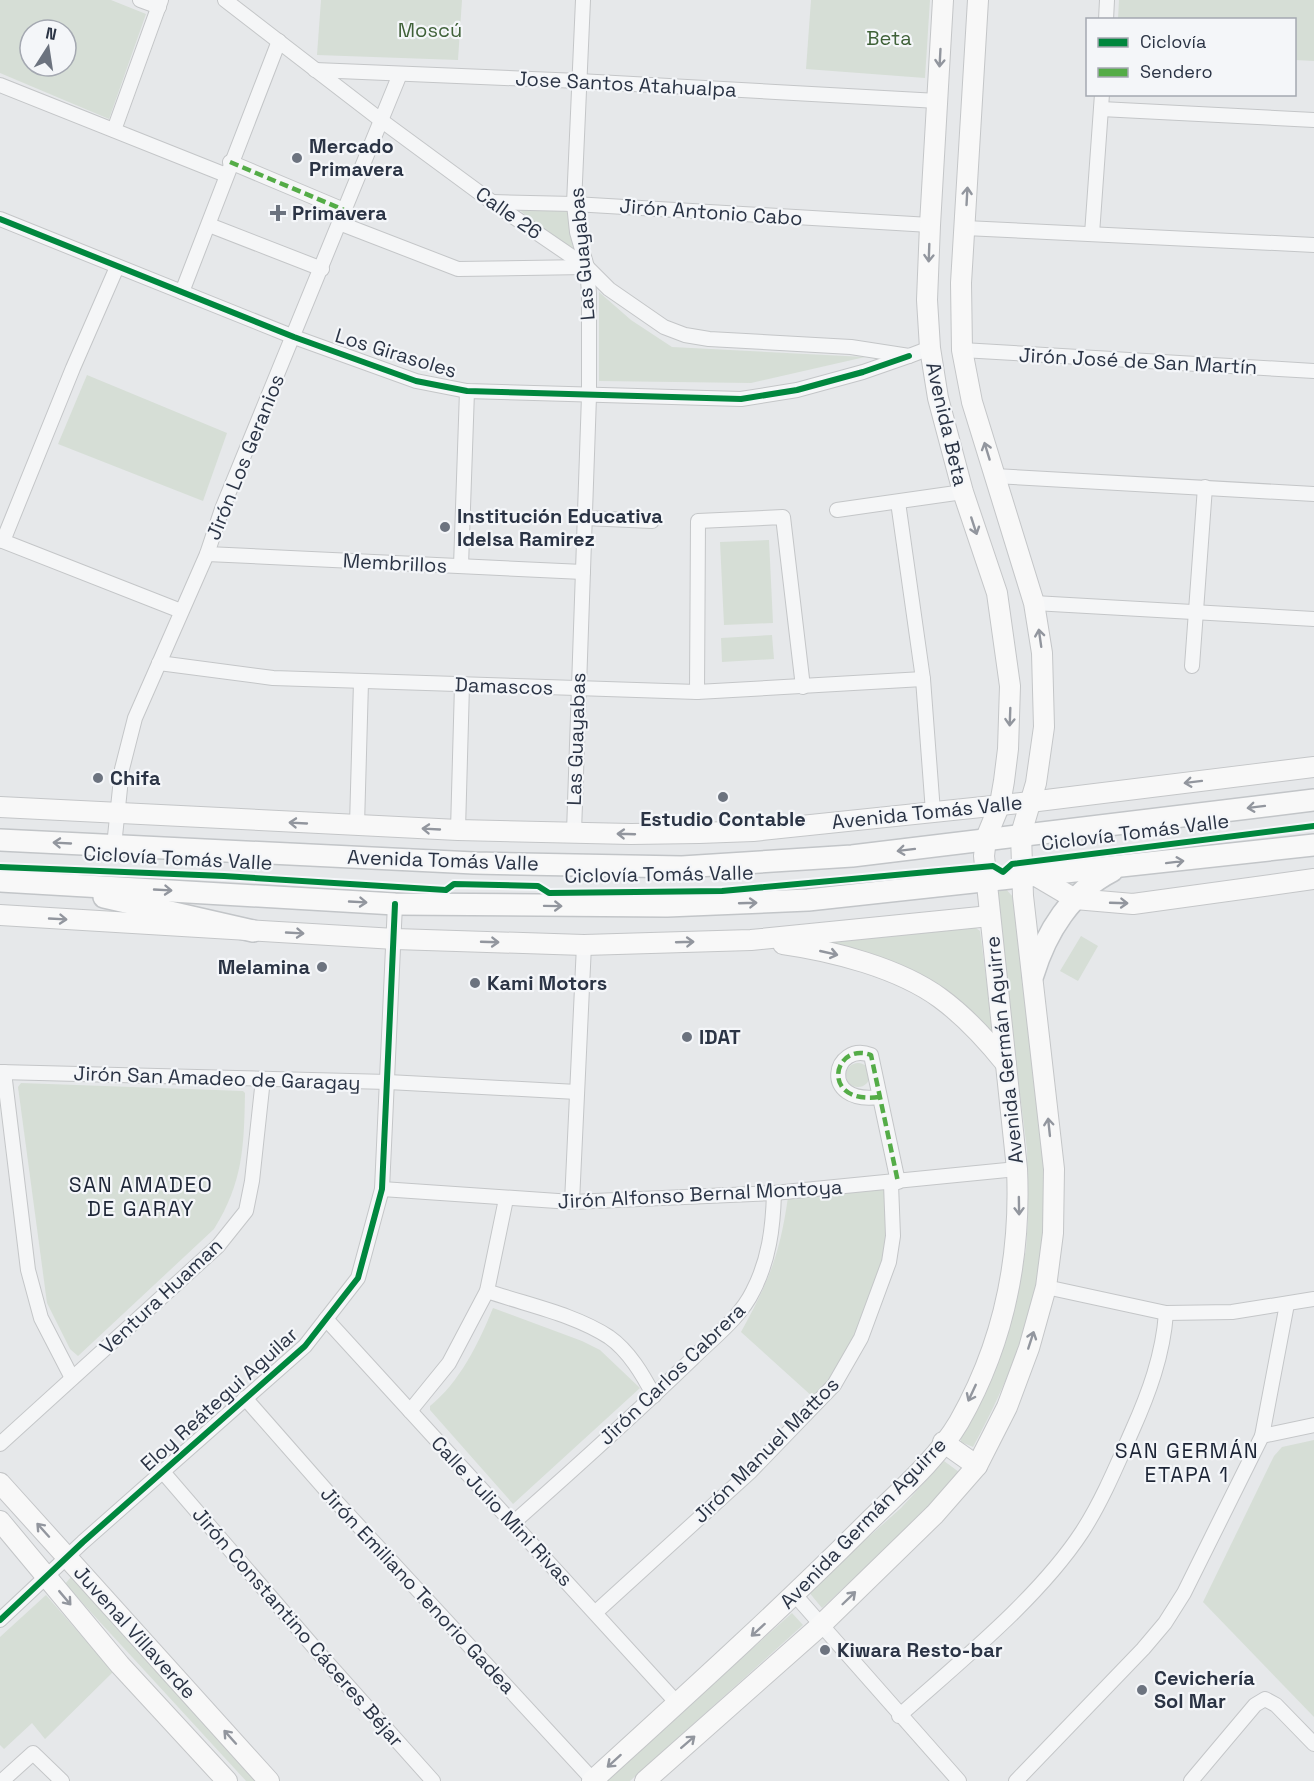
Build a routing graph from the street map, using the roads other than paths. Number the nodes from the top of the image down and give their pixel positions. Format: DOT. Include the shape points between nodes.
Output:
graph roads {
  1 [pos="140,0"];
  2 [pos="225,0"];
  3 [pos="583,0"];
  4 [pos="943,0"];
  5 [pos="978,0"];
  6 [pos="1107,0"];
  7 [pos="160,3"];
  8 [pos="243,6"];
  9 [pos="1106,18"];
  10 [pos="279,41"];
  11 [pos="315,70"];
  12 [pos="400,74"];
  13 [pos="579,81"];
  14 [pos="0,86"];
  15 [pos="1102,96"];
  16 [pos="938,101"];
  17 [pos="1101,109"];
  18 [pos="1314,120"];
  19 [pos="382,121"];
  20 [pos="114,130"];
  21 [pos="228,169"];
  22 [pos="492,202"];
  23 [pos="574,204"];
  24 [pos="341,216"];
  25 [pos="0,221"];
  26 [pos="208,225"];
  27 [pos="930,225"];
  28 [pos="965,228"];
  29 [pos="1092,234"];
  30 [pos="1314,245"];
  31 [pos="117,267"];
  32 [pos="587,267"];
  33 [pos="322,269"];
  34 [pos="182,292"];
  35 [pos="294,337"];
  36 [pos="930,348"];
  37 [pos="962,350"];
  38 [pos="909,356"];
  39 [pos="1314,371"];
  40 [pos="467,391"];
  41 [pos="589,396"];
  42 [pos="994,476"];
  43 [pos="1205,487"];
  44 [pos="963,492"];
  45 [pos="1314,494"];
  46 [pos="898,502"];
  47 [pos="837,510"];
  48 [pos="585,518"];
  49 [pos="652,521"];
  50 [pos="1,541"];
  51 [pos="207,554"];
  52 [pos="461,566"];
  53 [pos="583,572"];
  54 [pos="1034,603"];
  55 [pos="181,611"];
  56 [pos="1196,611"];
  57 [pos="1314,619"];
  58 [pos="159,663"];
  59 [pos="1192,666"];
  60 [pos="922,679"];
  61 [pos="362,682"];
  62 [pos="462,685"];
  63 [pos="803,687"];
  64 [pos="578,688"];
  65 [pos="697,692"];
  66 [pos="1314,767"];
  67 [pos="1314,800"];
  68 [pos="1030,802"];
  69 [pos="1000,804"];
  70 [pos="0,807"];
  71 [pos="933,812"];
  72 [pos="116,815"];
  73 [pos="357,825"];
  74 [pos="458,830"];
  75 [pos="574,832"];
  76 [pos="1021,834"];
  77 [pos="986,838"];
  78 [pos="0,840"];
  79 [pos="114,846"];
  80 [pos="1313,850"];
  81 [pos="1117,868"];
  82 [pos="1029,876"];
  83 [pos="1314,879"];
  84 [pos="0,881"];
  85 [pos="985,881"];
  86 [pos="44,883"];
  87 [pos="1075,899"];
  88 [pos="396,904"];
  89 [pos="0,915"];
  90 [pos="990,916"];
  91 [pos="253,931"];
  92 [pos="395,939"];
  93 [pos="751,939"];
  94 [pos="584,945"];
  95 [pos="1033,975"];
  96 [pos="1006,1064"];
  97 [pos="2,1072"];
  98 [pos="263,1079"];
  99 [pos="387,1082"];
  100 [pos="577,1092"];
  101 [pos="879,1097"];
  102 [pos="1017,1168"];
  103 [pos="894,1183"];
  104 [pos="382,1189"];
  105 [pos="774,1194"];
  106 [pos="506,1199"];
  107 [pos="572,1202"];
  108 [pos="1046,1287"];
  109 [pos="487,1291"];
  110 [pos="1314,1299"];
  111 [pos="1287,1304"];
  112 [pos="1167,1313"];
  113 [pos="326,1319"];
  114 [pos="72,1378"];
  115 [pos="654,1396"];
  116 [pos="245,1398"];
  117 [pos="410,1411"];
  118 [pos="1314,1425"];
  119 [pos="1262,1436"];
  120 [pos="943,1442"];
  121 [pos="0,1444"];
  122 [pos="977,1466"];
  123 [pos="163,1472"];
  124 [pos="0,1483"];
  125 [pos="0,1521"];
  126 [pos="513,1523"];
  127 [pos="68,1558"];
  128 [pos="47,1577"];
  129 [pos="795,1595"];
  130 [pos="596,1612"];
  131 [pos="0,1620"];
  132 [pos="820,1626"];
  133 [pos="677,1703"];
  134 [pos="899,1716"];
  135 [pos="1314,1744"];
  136 [pos="592,1780"];
  137 [pos="2,1781"];
  138 [pos="62,1781"];
  139 [pos="227,1781"];
  140 [pos="269,1781"];
  141 [pos="433,1781"];
  142 [pos="645,1781"];
  143 [pos="959,1781"];
  144 [pos="1016,1781"];
  145 [pos="1191,1781"];
  1 -- 7 [label="street"];
  2 -- 8 [label="street, Calle 26"];
  3 -- 13 [label="street, Las Guayabas"];
  4 -- 16 [label="main road, Avenida Beta, one-way"];
  28 -- 5 [label="main road, Avenida Beta, one-way"];
  6 -- 9 [label="street"];
  7 -- 20 [label="street"];
  8 -- 10 [label="street, Calle 26"];
  10 -- 11 [label="street, Calle 26"];
  10 -- 21 [label="street"];
  11 -- 12 [label="street, Jose Santos Atahualpa"];
  11 -- 19 [label="street, Calle 26"];
  12 -- 13 [label="street, Jose Santos Atahualpa"];
  12 -- 19 [label="street, Jirón Los Geranios"];
  13 -- 16 [label="street, Jose Santos Atahualpa"];
  13 -- 23 [label="street, Las Guayabas"];
  14 -- 20 [label="street"];
  15 -- 17 [label="street"];
  16 -- 27 [label="main road, Avenida Beta"];
  17 -- 18 [label="street"];
  17 -- 29 [label="street"];
  19 -- 22 [label="street, Calle 26"];
  19 -- 24 [label="street, Jirón Los Geranios"];
  20 -- 21 [label="street"];
  21 -- 24 [label="street"];
  21 -- 26 [label="street"];
  22 -- 23 [label="street, Jirón Antonio Cabo"];
  22 -- 32 [label="street, Calle 26"];
  23 -- 27 [label="street, Jirón Antonio Cabo"];
  23 -- 32 [label="street, Las Guayabas"];
  24 -- 32 [label="street" via="458,269"];
  24 -- 33 [label="street, Jirón Los Geranios"];
  25 -- 31 [label="street, Los Girasoles"];
  26 -- 33 [label="street"];
  26 -- 34 [label="street"];
  27 -- 36 [label="main road, Avenida Beta, one-way"];
  28 -- 29 [label="street"];
  28 -- 37 [label="main road, Avenida Beta"];
  29 -- 30 [label="street"];
  31 -- 34 [label="street, Los Girasoles"];
  31 -- 50 [label="street"];
  32 -- 38 [label="street, Calle 26" via="640,312 685,335 851,347"];
  32 -- 41 [label="street, Las Guayabas"];
  33 -- 35 [label="street, Jirón Los Geranios"];
  34 -- 35 [label="street, Los Girasoles"];
  35 -- 40 [label="street, Los Girasoles" via="416,381"];
  35 -- 51 [label="street, Jirón Los Geranios"];
  36 -- 38 [label="street, Calle 26"];
  36 -- 44 [label="main road, Avenida Beta" via="938,398"];
  37 -- 39 [label="street, Jirón José de San Martín"];
  42 -- 37 [label="main road, Avenida Beta, one-way" via="966,378"];
  38 -- 41 [label="street, Los Girasoles" via="768,396"];
  40 -- 41 [label="street, Los Girasoles"];
  40 -- 52 [label="street"];
  41 -- 48 [label="street, Las Guayabas"];
  42 -- 43 [label="street"];
  42 -- 54 [label="main road, Avenida Beta"];
  43 -- 45 [label="street"];
  43 -- 56 [label="street"];
  44 -- 46 [label="street"];
  44 -- 69 [label="main road, Avenida Beta, one-way" via="996,593 1010,686 1008,749"];
  46 -- 47 [label="street"];
  46 -- 60 [label="street"];
  48 -- 49 [label="street"];
  48 -- 53 [label="street, Las Guayabas"];
  50 -- 55 [label="street"];
  51 -- 52 [label="street, Membrillos"];
  51 -- 55 [label="street, Jirón Los Geranios"];
  52 -- 53 [label="street, Membrillos"];
  53 -- 64 [label="street, Las Guayabas"];
  54 -- 56 [label="street"];
  68 -- 54 [label="main road, Avenida Beta, one-way" via="1040,760 1045,689"];
  55 -- 58 [label="street, Jirón Los Geranios"];
  56 -- 57 [label="street"];
  56 -- 59 [label="street"];
  58 -- 61 [label="street, Damascos" via="226,674"];
  58 -- 72 [label="street, Jirón Los Geranios" via="127,745"];
  60 -- 63 [label="street, Damascos"];
  60 -- 71 [label="street"];
  61 -- 62 [label="street, Damascos"];
  61 -- 73 [label="street"];
  62 -- 64 [label="street, Damascos"];
  62 -- 74 [label="street"];
  63 -- 65 [label="street, Damascos"];
  63 -- 65 [label="street" via="783,517 698,521"];
  64 -- 65 [label="street, Damascos"];
  64 -- 75 [label="street, Las Guayabas"];
  66 -- 68 [label="main road, Avenida Tomás Valle, one-way"];
  67 -- 76 [label="main road, Avenida Tomás Valle, one-way"];
  68 -- 69 [label="main road, Avenida Tomás Valle"];
  68 -- 76 [label="main road, Avenida Beta"];
  69 -- 71 [label="main road, Avenida Tomás Valle"];
  69 -- 77 [label="main road, Avenida Beta"];
  70 -- 72 [label="main road, Avenida Tomás Valle"];
  71 -- 75 [label="main road, Avenida Tomás Valle, one-way" via="753,831"];
  73 -- 72 [label="main road, Avenida Tomás Valle, one-way"];
  72 -- 79 [label="street, Jirón Los Geranios"];
  74 -- 73 [label="main road, Avenida Tomás Valle, one-way"];
  74 -- 75 [label="main road, Avenida Tomás Valle"];
  76 -- 77 [label="main road, Avenida Tomás Valle"];
  76 -- 82 [label="main road, Avenida Germán Aguirre"];
  77 -- 79 [label="main road, Avenida Tomás Valle, one-way" via="852,856 682,867 474,863"];
  77 -- 85 [label="main road, Avenida Germán Aguirre"];
  79 -- 78 [label="main road, Avenida Tomás Valle, one-way"];
  81 -- 80 [label="main road, one-way"];
  81 -- 82 [label="main road"];
  81 -- 87 [label="main road" via="1090,884"];
  82 -- 85 [label="main road"];
  82 -- 87 [label="main road"];
  82 -- 95 [label="main road, Avenida Germán Aguirre"];
  87 -- 83 [label="main road, one-way" via="1133,904"];
  84 -- 86 [label="main road"];
  88 -- 85 [label="main road, one-way" via="599,907 751,903"];
  85 -- 90 [label="main road, Avenida Germán Aguirre"];
  86 -- 88 [label="main road, one-way"];
  86 -- 91 [label="main road"];
  87 -- 95 [label="main road" via="1049,934"];
  88 -- 92 [label="street, Eloy Reátegui Aguilar"];
  89 -- 91 [label="main road, one-way"];
  90 -- 93 [label="main road"];
  90 -- 96 [label="main road, Avenida Germán Aguirre"];
  91 -- 92 [label="main road, one-way"];
  92 -- 94 [label="main road, one-way"];
  92 -- 99 [label="street, Eloy Reátegui Aguilar"];
  94 -- 93 [label="main road, one-way"];
  93 -- 96 [label="main road, one-way" via="868,963 924,988 979,1031"];
  94 -- 100 [label="street"];
  108 -- 95 [label="main road, Avenida Germán Aguirre, one-way" via="1053,1233 1054,1169"];
  96 -- 102 [label="main road, Avenida Germán Aguirre"];
  97 -- 98 [label="street, Jirón San Amadeo de Garagay"];
  97 -- 114 [label="street" via="28,1270 41,1318"];
  98 -- 99 [label="street, Jirón San Amadeo de Garagay"];
  98 -- 114 [label="street, Ventura Huaman" via="246,1211 218,1246"];
  99 -- 100 [label="street, Jirón San Amadeo de Garagay"];
  99 -- 104 [label="street, Eloy Reátegui Aguilar"];
  100 -- 107 [label="street"];
  101 -- 103 [label="street, Jirón Manuel Mattos"];
  102 -- 103 [label="street, Jirón Alfonso Bernal Montoya"];
  102 -- 120 [label="main road, Avenida Germán Aguirre, one-way" via="1017,1247 1002,1325 958,1423"];
  103 -- 105 [label="street, Jirón Alfonso Bernal Montoya"];
  103 -- 130 [label="street, Jirón Manuel Mattos" via="889,1262 861,1338 834,1385 751,1471"];
  104 -- 106 [label="street, Jirón Alfonso Bernal Montoya"];
  104 -- 113 [label="street, Eloy Reátegui Aguilar" via="358,1278"];
  105 -- 107 [label="street, Jirón Alfonso Bernal Montoya"];
  105 -- 115 [label="street, Jirón Carlos Cabrera" via="771,1240 753,1292 732,1320"];
  106 -- 107 [label="street, Jirón Alfonso Bernal Montoya"];
  106 -- 109 [label="street"];
  108 -- 112 [label="street"];
  122 -- 108 [label="main road, Avenida Germán Aguirre, one-way" via="1014,1387"];
  109 -- 115 [label="street" via="574,1320 611,1338 638,1367"];
  109 -- 117 [label="street" via="449,1363"];
  110 -- 111 [label="street"];
  111 -- 112 [label="street" via="1232,1312"];
  111 -- 119 [label="street"];
  112 -- 134 [label="street" via="1164,1338 1141,1411 1082,1533 1046,1577"];
  113 -- 116 [label="street, Eloy Reátegui Aguilar" via="305,1346"];
  113 -- 117 [label="street, Calle Julio Mini Rivas"];
  114 -- 121 [label="street, Ventura Huaman"];
  115 -- 126 [label="street, Jirón Carlos Cabrera"];
  116 -- 123 [label="street, Eloy Reátegui Aguilar"];
  116 -- 136 [label="street, Jirón Emiliano Tenorio Gadea"];
  117 -- 126 [label="street, Calle Julio Mini Rivas"];
  118 -- 119 [label="street"];
  119 -- 144 [label="street" via="1165,1623"];
  120 -- 122 [label="main road"];
  120 -- 129 [label="main road, Avenida Germán Aguirre"];
  132 -- 122 [label="main road, Avenida Germán Aguirre, one-way"];
  123 -- 127 [label="street, Eloy Reátegui Aguilar"];
  123 -- 141 [label="street, Jirón Constantino Cáceres Béjar"];
  127 -- 124 [label="main road, Juvenal Villaverde, one-way"];
  125 -- 128 [label="main road, Juvenal Villaverde"];
  126 -- 130 [label="street, Calle Julio Mini Rivas"];
  127 -- 128 [label="street, Eloy Reátegui Aguilar"];
  140 -- 127 [label="main road, Juvenal Villaverde, one-way"];
  128 -- 131 [label="street, Eloy Reátegui Aguilar"];
  128 -- 139 [label="main road, Juvenal Villaverde, one-way" via="120,1665"];
  129 -- 132 [label="street"];
  129 -- 133 [label="main road, Avenida Germán Aguirre, one-way"];
  130 -- 133 [label="street, Calle Julio Mini Rivas"];
  132 -- 134 [label="street"];
  142 -- 132 [label="main road, Avenida Germán Aguirre, one-way"];
  133 -- 136 [label="main road, Avenida Germán Aguirre, one-way"];
  134 -- 143 [label="street"];
  135 -- 145 [label="street" via="1283,1711 1265,1699 1255,1705"];
  137 -- 138 [label="street" via="33,1753"];
}
